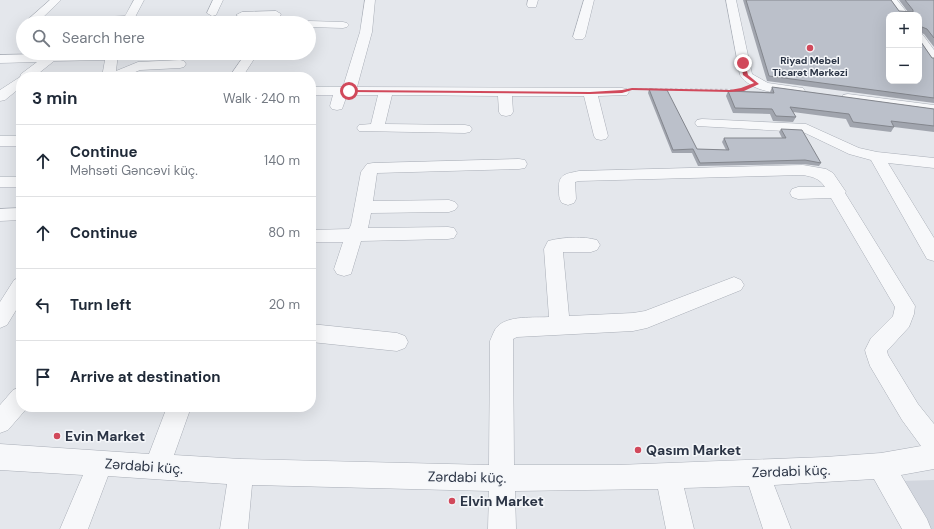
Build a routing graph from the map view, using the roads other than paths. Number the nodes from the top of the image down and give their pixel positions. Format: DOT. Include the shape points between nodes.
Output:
graph roads {
  1 [pos="56,0"];
  2 [pos="139,0"];
  3 [pos="218,0"];
  4 [pos="370,0"];
  5 [pos="589,0"];
  6 [pos="731,0"];
  7 [pos="892,0"];
  8 [pos="901,12"];
  9 [pos="212,13"];
  10 [pos="242,15"];
  11 [pos="276,15"];
  12 [pos="38,16"];
  13 [pos="130,16"];
  14 [pos="316,24"];
  15 [pos="343,25"];
  16 [pos="579,37"];
  17 [pos="922,41"];
  18 [pos="0,59"];
  19 [pos="16,59"];
  20 [pos="934,59"];
  21 [pos="47,60"];
  22 [pos="111,60"];
  23 [pos="247,60"];
  24 [pos="180,64"];
  25 [pos="32,72"];
  26 [pos="110,72"];
  27 [pos="124,72"];
  28 [pos="239,72"];
  29 [pos="16,85"];
  30 [pos="316,91"];
  31 [pos="345,91"];
  32 [pos="386,91"];
  33 [pos="506,92"];
  34 [pos="622,92"];
  35 [pos="590,93"];
  36 [pos="812,93"];
  37 [pos="835,96"];
  38 [pos="0,97"];
  39 [pos="337,106"];
  40 [pos="934,108"];
  41 [pos="506,112"];
  42 [pos="702,123"];
  43 [pos="465,129"];
  44 [pos="601,136"];
  45 [pos="0,141"];
  46 [pos="16,141"];
  47 [pos="877,157"];
  48 [pos="934,163"];
  49 [pos="519,164"];
  50 [pos="0,182"];
  51 [pos="16,182"];
  52 [pos="838,192"];
  53 [pos="798,193"];
  54 [pos="568,199"];
  55 [pos="449,206"];
  56 [pos="364,207"];
  57 [pos="16,214"];
  58 [pos="0,215"];
  59 [pos="448,233"];
  60 [pos="354,235"];
  61 [pos="316,236"];
  62 [pos="590,245"];
  63 [pos="934,254"];
  64 [pos="344,269"];
  65 [pos="734,285"];
  66 [pos="16,293"];
  67 [pos="0,319"];
  68 [pos="560,326"];
  69 [pos="316,334"];
  70 [pos="397,342"];
  71 [pos="16,404"];
  72 [pos="177,412"];
  73 [pos="0,422"];
  74 [pos="934,444"];
  75 [pos="0,456"];
  76 [pos="934,456"];
  77 [pos="101,463"];
  78 [pos="881,466"];
  79 [pos="157,467"];
  80 [pos="241,472"];
  81 [pos="757,472"];
  82 [pos="668,477"];
  83 [pos="503,478"];
  84 [pos="74,529"];
  85 [pos="234,529"];
  86 [pos="502,529"];
  87 [pos="680,529"];
  88 [pos="776,529"];
  89 [pos="917,529"];
  1 -- 12 [label="street"];
  2 -- 13 [label="street"];
  3 -- 9 [label="street"];
  4 -- 31 [label="street" via="366,32"];
  5 -- 16 [label="street"];
  6 -- 36 [label="street" via="746,75 757,84 767,87"];
  7 -- 8 [label="street"];
  10 -- 11 [label="street"];
  14 -- 15 [label="street"];
  17 -- 20 [label="street"];
  18 -- 19 [label="street"];
  21 -- 25 [label="street"];
  22 -- 26 [label="street"];
  23 -- 28 [label="street"];
  24 -- 27 [label="street" via="138,66"];
  29 -- 38 [label="street"];
  30 -- 31 [label="street"];
  31 -- 32 [label="street"];
  31 -- 39 [label="street"];
  32 -- 33 [label="street"];
  32 -- 43 [label="street" via="371,128"];
  33 -- 35 [label="street"];
  33 -- 41 [label="street"];
  34 -- 35 [label="street"];
  35 -- 44 [label="street"];
  37 -- 40 [label="street"];
  42 -- 47 [label="street" via="806,128 854,151"];
  45 -- 46 [label="street"];
  47 -- 48 [label="street"];
  47 -- 63 [label="street"];
  49 -- 56 [label="street" via="373,168 370,172"];
  50 -- 51 [label="street"];
  52 -- 53 [label="street"];
  52 -- 54 [label="street" via="828,177 812,171 601,174 570,178 567,182"];
  52 -- 74 [label="street" via="904,306 905,314 899,324 876,350 878,359 910,412"];
  55 -- 56 [label="street"];
  56 -- 60 [label="street" via="360,226"];
  57 -- 58 [label="street"];
  59 -- 60 [label="street"];
  60 -- 61 [label="street"];
  60 -- 64 [label="street"];
  62 -- 68 [label="street" via="560,245 553,249"];
  65 -- 68 [label="street" via="647,319"];
  66 -- 67 [label="street"];
  68 -- 83 [label="street" via="513,328 505,333 502,341"];
  69 -- 70 [label="street"];
  71 -- 73 [label="street"];
  72 -- 79 [label="street"];
  75 -- 77 [label="street, Zərdabi küç."];
  76 -- 78 [label="street, Zərdabi küç."];
  77 -- 79 [label="street, Zərdabi küç."];
  77 -- 84 [label="street"];
  78 -- 81 [label="street, Zərdabi küç."];
  78 -- 89 [label="street"];
  79 -- 80 [label="street, Zərdabi küç."];
  80 -- 83 [label="street, Zərdabi küç."];
  80 -- 85 [label="street"];
  81 -- 82 [label="street, Zərdabi küç."];
  81 -- 88 [label="street"];
  82 -- 83 [label="street, Zərdabi küç."];
  82 -- 87 [label="street"];
  83 -- 86 [label="street"];
}
